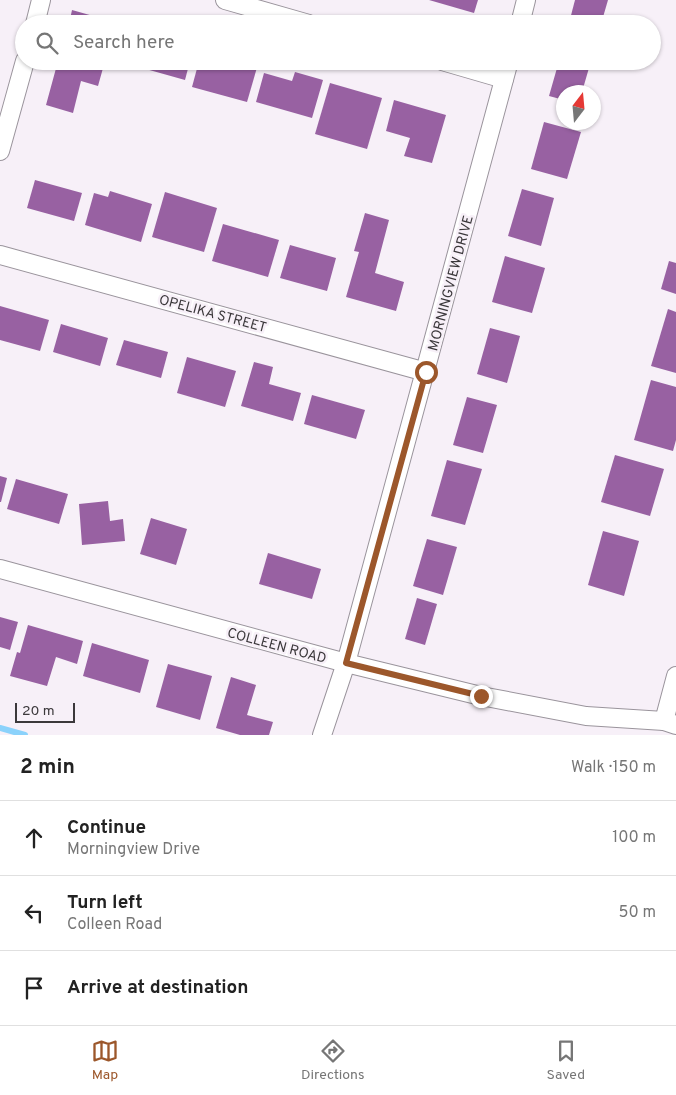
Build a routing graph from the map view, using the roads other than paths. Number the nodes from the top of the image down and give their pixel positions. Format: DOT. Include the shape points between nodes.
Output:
graph roads {
  1 [pos="41,0"];
  2 [pos="225,0"];
  3 [pos="526,0"];
  4 [pos="37,15"];
  5 [pos="278,15"];
  6 [pos="522,15"];
  7 [pos="22,70"];
  8 [pos="473,70"];
  9 [pos="506,70"];
  10 [pos="504,79"];
  11 [pos="0,151"];
  12 [pos="0,255"];
  13 [pos="426,372"];
  14 [pos="0,570"];
  15 [pos="346,663"];
  16 [pos="676,676"];
  17 [pos="670,723"];
  18 [pos="322,735"];
  1 -- 4 [label="street"];
  2 -- 5 [label="street"];
  3 -- 6 [label="street"];
  7 -- 11 [label="street"];
  8 -- 10 [label="street"];
  9 -- 10 [label="street, MORNINGVIEW DRIVE"];
  10 -- 13 [label="street, MORNINGVIEW DRIVE"];
  12 -- 13 [label="street, OPELIKA STREET"];
  13 -- 15 [label="street, MORNINGVIEW DRIVE"];
  14 -- 15 [label="street, COLLEEN ROAD"];
  15 -- 17 [label="street, COLLEEN ROAD" via="481,696 586,716"];
  15 -- 18 [label="street, MORNINGVIEW DRIVE"];
  16 -- 17 [label="street"];
}
